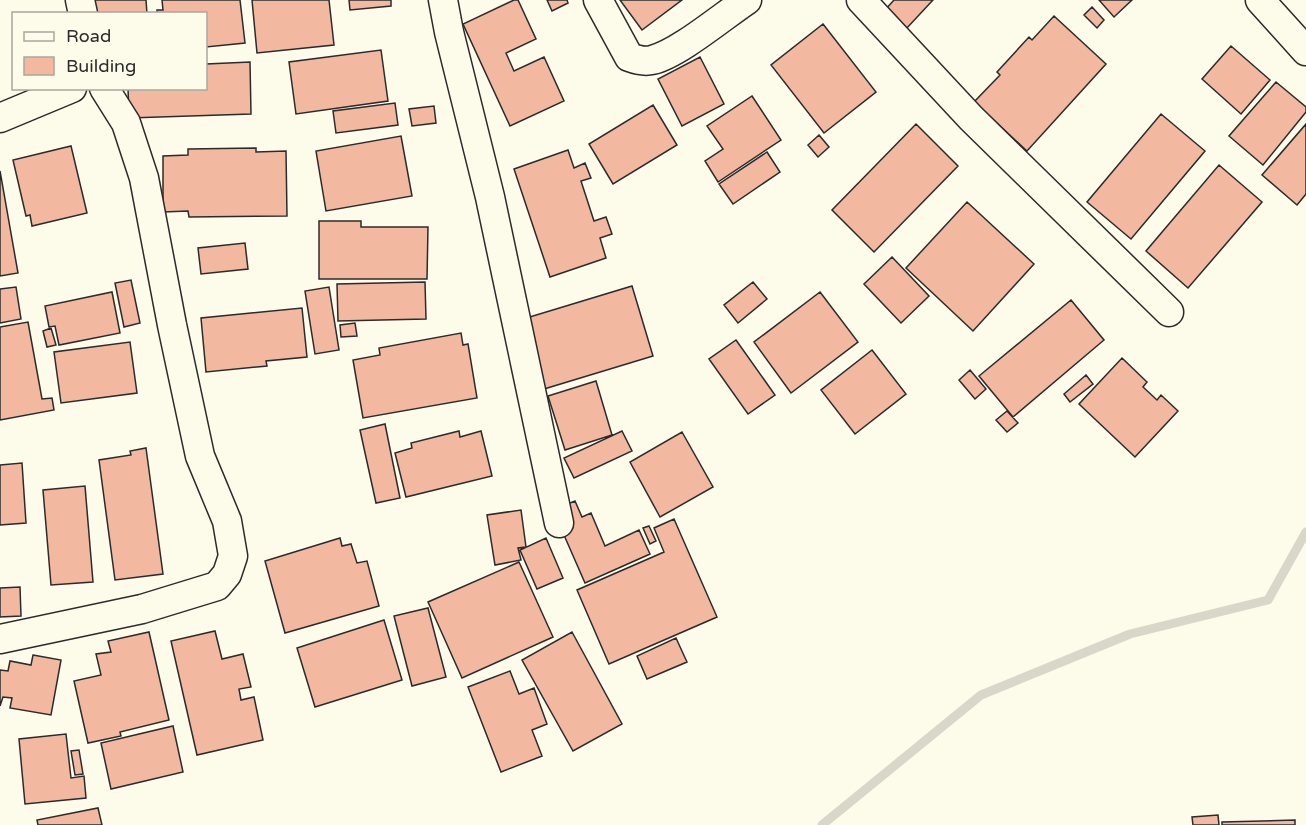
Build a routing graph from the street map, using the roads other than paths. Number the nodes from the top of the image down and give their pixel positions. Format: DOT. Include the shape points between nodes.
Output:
graph roads {
  1 [pos="443,0"];
  2 [pos="598,0"];
  3 [pos="747,0"];
  4 [pos="861,0"];
  5 [pos="1260,0"];
  6 [pos="1306,51"];
  7 [pos="67,90"];
  8 [pos="105,90"];
  9 [pos="1,114"];
  10 [pos="1169,312"];
  11 [pos="559,523"];
  12 [pos="0,639"];
  1 -- 11 [label="street" via="490,197"];
  2 -- 3 [label="street" via="630,57 639,60 670,54"];
  4 -- 10 [label="street" via="971,118"];
  5 -- 6 [label="street"];
  7 -- 9 [label="street"];
  8 -- 12 [label="street" via="126,123 144,178 200,456 227,521 233,556 227,574 217,586 142,609"];
}
